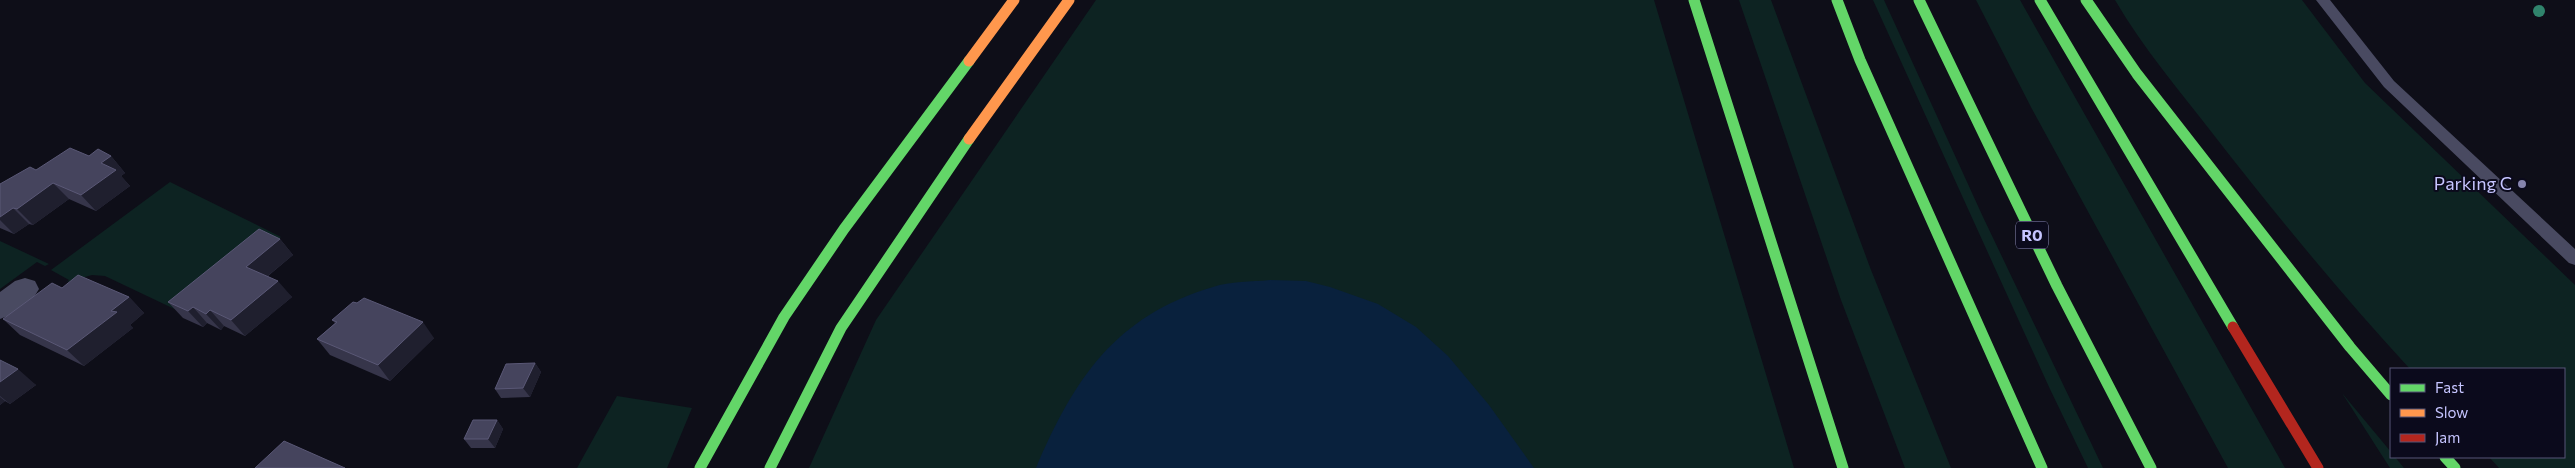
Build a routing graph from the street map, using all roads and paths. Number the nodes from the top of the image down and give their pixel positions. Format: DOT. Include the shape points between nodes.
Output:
graph roads {
  1 [pos="1014,0"];
  2 [pos="1069,0"];
  3 [pos="1694,0"];
  4 [pos="1837,0"];
  5 [pos="1919,0"];
  6 [pos="2040,0"];
  7 [pos="2086,0"];
  8 [pos="2323,0"];
  9 [pos="2575,259"];
  10 [pos="25,289"];
  11 [pos="0,308"];
  12 [pos="2390,394"];
  13 [pos="2446,458"];
  14 [pos="700,468"];
  15 [pos="770,468"];
  16 [pos="1844,468"];
  17 [pos="2042,468"];
  18 [pos="2151,468"];
  19 [pos="2318,468"];
  20 [pos="2455,468"];
  1 -- 14 [label="highway" via="844,229 784,317"];
  2 -- 15 [label="highway" via="949,166 851,312"];
  3 -- 16 [label="highway"];
  4 -- 17 [label="highway" via="1860,60"];
  5 -- 18 [label="highway, R0" via="2057,286"];
  6 -- 19 [label="highway"];
  7 -- 12 [label="highway" via="2137,74"];
  8 -- 9 [label="lane" via="2389,84"];
  10 -- 11 [label="street"];
  13 -- 20 [label="highway"];
}
